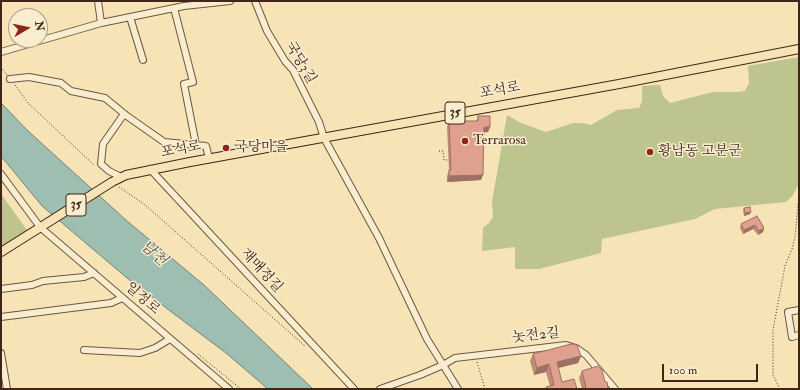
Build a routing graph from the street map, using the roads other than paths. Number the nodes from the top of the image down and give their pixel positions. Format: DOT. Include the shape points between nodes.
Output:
graph roads {
  1 [pos="98,1"];
  2 [pos="230,1"];
  3 [pos="255,1"];
  4 [pos="174,8"];
  5 [pos="130,17"];
  6 [pos="101,23"];
  7 [pos="799,49"];
  8 [pos="1,52"];
  9 [pos="143,60"];
  10 [pos="10,79"];
  11 [pos="124,114"];
  12 [pos="324,138"];
  13 [pos="196,145"];
  14 [pos="209,158"];
  15 [pos="150,169"];
  16 [pos="1,174"];
  17 [pos="121,177"];
  18 [pos="40,227"];
  19 [pos="1,252"];
  20 [pos="94,273"];
  21 [pos="1,289"];
  22 [pos="122,298"];
  23 [pos="799,310"];
  24 [pos="1,317"];
  25 [pos="799,335"];
  26 [pos="170,339"];
  27 [pos="84,350"];
  28 [pos="1,353"];
  29 [pos="2,361"];
  30 [pos="444,365"];
  31 [pos="7,389"];
  32 [pos="229,389"];
  33 [pos="354,389"];
  34 [pos="380,389"];
  35 [pos="458,389"];
  36 [pos="615,389"];
  1 -- 6 [label="street"];
  2 -- 4 [label="street"];
  3 -- 12 [label="street, 국당3길" via="267,31 293,70 319,122"];
  4 -- 5 [label="street"];
  4 -- 13 [label="street" via="193,82 184,84"];
  5 -- 6 [label="street"];
  5 -- 9 [label="street"];
  6 -- 8 [label="street"];
  7 -- 12 [label="main road, 포석로 / 35"];
  10 -- 11 [label="street" via="29,77 61,83 71,91 105,98"];
  11 -- 13 [label="street" via="164,142"];
  11 -- 17 [label="street" via="103,144 101,164"];
  12 -- 14 [label="main road, 포석로 / 35"];
  12 -- 30 [label="street, 국당3길" via="379,238 427,339"];
  13 -- 14 [label="street" via="206,146"];
  14 -- 15 [label="main road, 포석로 / 35"];
  15 -- 17 [label="main road, 포석로 / 35"];
  15 -- 33 [label="street, 재매정길"];
  16 -- 18 [label="street, 일정로"];
  17 -- 18 [label="main road, 포석로 / 35"];
  18 -- 19 [label="main road, 35"];
  18 -- 20 [label="street, 일정로"];
  20 -- 21 [label="street" via="84,277"];
  20 -- 22 [label="street, 일정로"];
  22 -- 24 [label="street" via="111,302"];
  22 -- 26 [label="street, 일정로"];
  23 -- 25 [label="street" via="788,312 792,337"];
  26 -- 27 [label="street" via="140,353"];
  26 -- 32 [label="street, 일정로"];
  28 -- 29 [label="street"];
  29 -- 31 [label="street"];
  30 -- 34 [label="street, 놋전2길"];
  30 -- 35 [label="street, 국당3길"];
  30 -- 36 [label="street, 놋전2길" via="455,358 566,345 586,355"];
}
